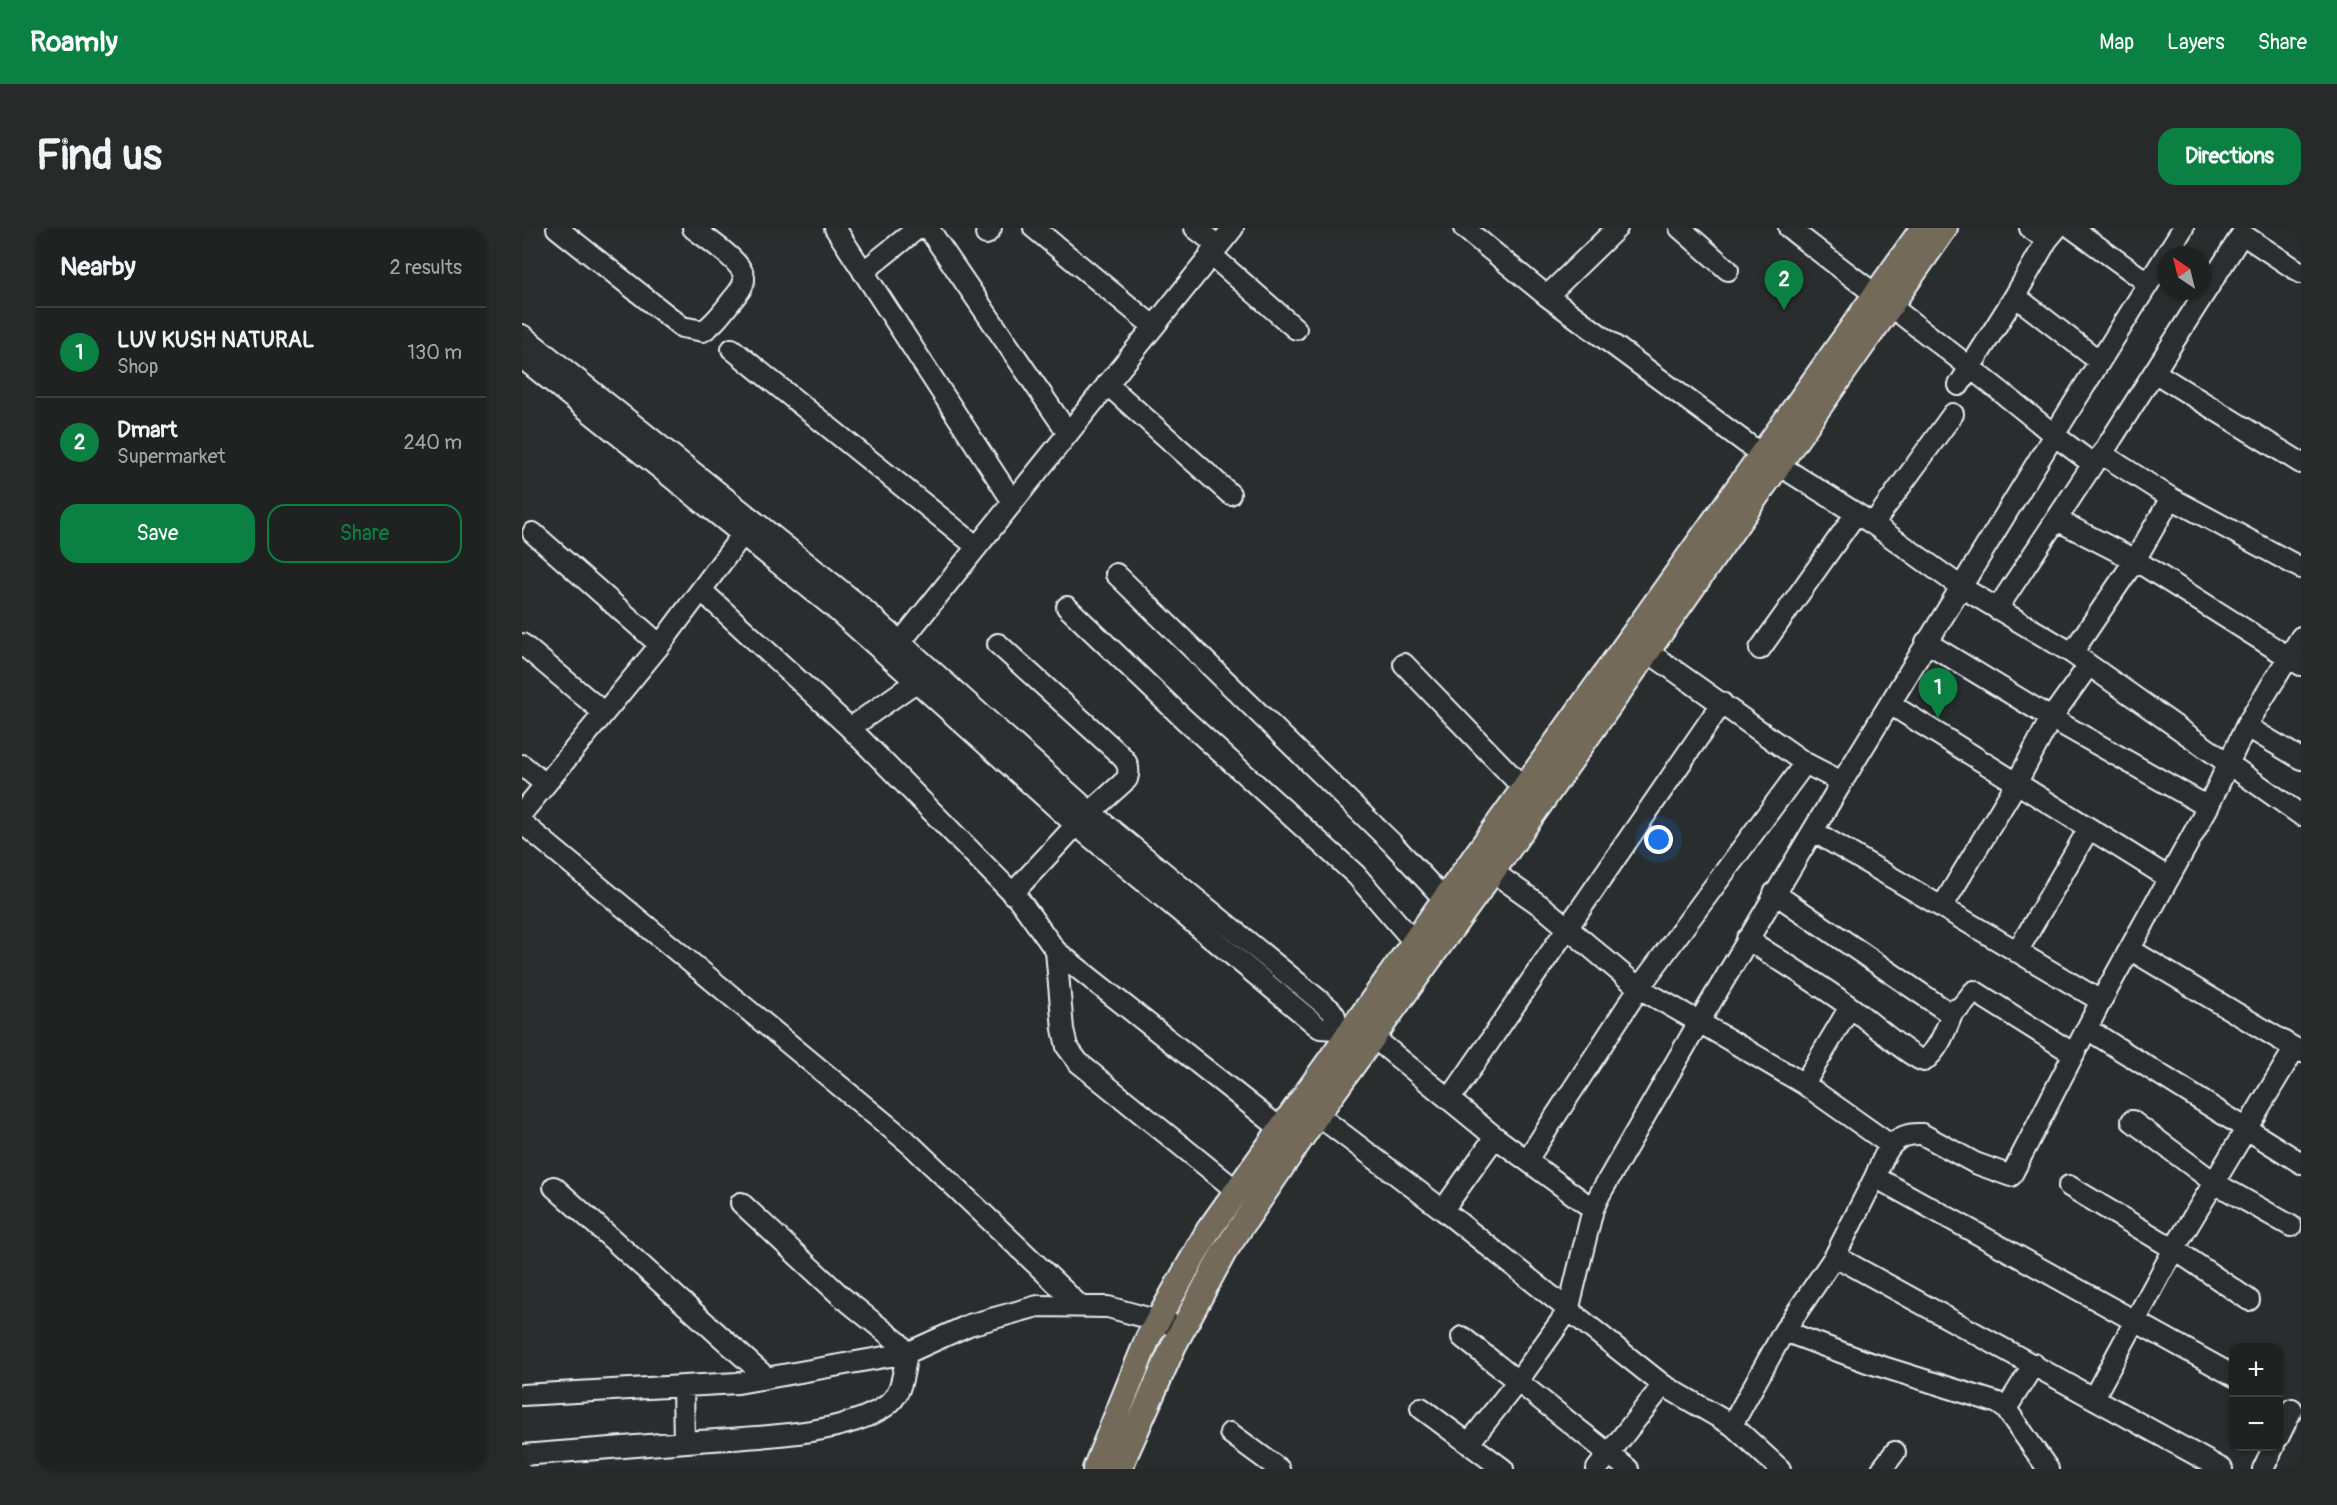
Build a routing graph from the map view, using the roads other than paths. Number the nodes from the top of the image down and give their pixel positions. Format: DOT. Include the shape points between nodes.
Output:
graph roads {
  1 [pos="557,228"];
  2 [pos="693,228"];
  3 [pos="835,228"];
  4 [pos="918,228"];
  5 [pos="928,228"];
  6 [pos="1034,228"];
  7 [pos="1195,228"];
  8 [pos="1233,228"];
  9 [pos="1464,228"];
  10 [pos="1680,228"];
  11 [pos="1789,228"];
  12 [pos="1923,228"];
  13 [pos="1945,228"];
  14 [pos="2030,228"];
  15 [pos="2072,228"];
  16 [pos="2182,228"];
  17 [pos="1610,230"];
  18 [pos="2244,231"];
  19 [pos="2052,234"];
  20 [pos="1214,250"];
  21 [pos="1728,270"];
  22 [pos="863,272"];
  23 [pos="2301,273"];
  24 [pos="2148,283"];
  25 [pos="1547,296"];
  26 [pos="2015,296"];
  27 [pos="1881,300"];
  28 [pos="1154,326"];
  29 [pos="1296,329"];
  30 [pos="522,335"];
  31 [pos="732,349"];
  32 [pos="522,358"];
  33 [pos="2099,361"];
  34 [pos="1971,365"];
  35 [pos="2154,372"];
  36 [pos="1107,384"];
  37 [pos="1959,385"];
  38 [pos="1953,414"];
  39 [pos="1068,433"];
  40 [pos="2054,435"];
  41 [pos="1768,459"];
  42 [pos="2098,459"];
  43 [pos="2301,463"];
  44 [pos="1230,494"];
  45 [pos="2171,498"];
  46 [pos="1013,502"];
  47 [pos="1864,519"];
  48 [pos="2057,520"];
  49 [pos="749,527"];
  50 [pos="533,533"];
  51 [pos="976,546"];
  52 [pos="2134,560"];
  53 [pos="2301,568"];
  54 [pos="1116,574"];
  55 [pos="1961,587"];
  56 [pos="701,590"];
  57 [pos="1067,607"];
  58 [pos="1997,609"];
  59 [pos="2301,638"];
  60 [pos="902,640"];
  61 [pos="1926,642"];
  62 [pos="522,644"];
  63 [pos="998,644"];
  64 [pos="1638,644"];
  65 [pos="660,645"];
  66 [pos="1760,649"];
  67 [pos="2072,653"];
  68 [pos="889,656"];
  69 [pos="2295,661"];
  70 [pos="1404,664"];
  71 [pos="2089,665"];
  72 [pos="917,681"];
  73 [pos="1722,703"];
  74 [pos="1890,704"];
  75 [pos="604,713"];
  76 [pos="2051,718"];
  77 [pos="2246,726"];
  78 [pos="850,728"];
  79 [pos="2301,759"];
  80 [pos="1805,763"];
  81 [pos="2230,763"];
  82 [pos="522,765"];
  83 [pos="1842,782"];
  84 [pos="545,784"];
  85 [pos="2016,784"];
  86 [pos="1531,796"];
  87 [pos="2208,807"];
  88 [pos="522,813"];
  89 [pos="2301,815"];
  90 [pos="1083,818"];
  91 [pos="522,823"];
  92 [pos="2088,830"];
  93 [pos="1813,831"];
  94 [pos="1483,864"];
  95 [pos="2169,878"];
  96 [pos="1774,893"];
  97 [pos="1012,894"];
  98 [pos="1444,899"];
  99 [pos="1942,907"];
  100 [pos="1567,927"];
  101 [pos="1747,939"];
  102 [pos="1414,942"];
  103 [pos="2131,950"];
  104 [pos="1056,951"];
  105 [pos="2017,952"];
  106 [pos="1640,988"];
  107 [pos="2101,1001"];
  108 [pos="1850,1007"];
  109 [pos="1953,1012"];
  110 [pos="1699,1022"];
  111 [pos="2089,1030"];
  112 [pos="1355,1038"];
  113 [pos="2298,1050"];
  114 [pos="2074,1054"];
  115 [pos="1804,1084"];
  116 [pos="1450,1099"];
  117 [pos="1309,1108"];
  118 [pos="2132,1121"];
  119 [pos="2246,1128"];
  120 [pos="1281,1129"];
  121 [pos="1495,1137"];
  122 [pos="1889,1144"];
  123 [pos="1527,1160"];
  124 [pos="2301,1162"];
  125 [pos="1875,1178"];
  126 [pos="2215,1183"];
  127 [pos="2069,1186"];
  128 [pos="554,1187"];
  129 [pos="1237,1191"];
  130 [pos="741,1203"];
  131 [pos="1593,1209"];
  132 [pos="1443,1210"];
  133 [pos="2291,1226"];
  134 [pos="2174,1249"];
  135 [pos="1835,1256"];
  136 [pos="2248,1300"];
  137 [pos="1080,1306"];
  138 [pos="1568,1311"];
  139 [pos="2135,1322"];
  140 [pos="1153,1329"];
  141 [pos="1784,1331"];
  142 [pos="1179,1336"];
  143 [pos="1462,1337"];
  144 [pos="908,1353"];
  145 [pos="2034,1364"];
  146 [pos="2229,1373"];
  147 [pos="767,1378"];
  148 [pos="1518,1382"];
  149 [pos="1663,1385"];
  150 [pos="683,1387"];
  151 [pos="522,1395"];
  152 [pos="2094,1397"];
  153 [pos="1421,1408"];
  154 [pos="2291,1408"];
  155 [pos="2007,1409"];
  156 [pos="1732,1425"];
  157 [pos="2283,1426"];
  158 [pos="1230,1433"];
  159 [pos="1118,1440"];
  160 [pos="684,1442"];
  161 [pos="1469,1443"];
  162 [pos="2272,1451"];
  163 [pos="1895,1452"];
  164 [pos="522,1455"];
  165 [pos="1603,1461"];
  166 [pos="1773,1463"];
  167 [pos="1095,1469"];
  168 [pos="1119,1469"];
  169 [pos="1278,1469"];
  170 [pos="1503,1469"];
  171 [pos="1628,1469"];
  172 [pos="1882,1469"];
  173 [pos="2048,1469"];
  174 [pos="2222,1469"];
  175 [pos="2263,1469"];
  1 -- 2 [label="street" via="682,327 703,331 741,288 744,279 734,260"];
  3 -- 22 [label="street"];
  4 -- 22 [label="street"];
  5 -- 39 [label="street"];
  6 -- 28 [label="street"];
  7 -- 20 [label="street"];
  8 -- 20 [label="street"];
  9 -- 25 [label="street"];
  10 -- 21 [label="street"];
  11 -- 27 [label="street"];
  12 -- 27 [label="main road"];
  13 -- 27 [label="main road"];
  14 -- 19 [label="street"];
  15 -- 24 [label="street"];
  16 -- 24 [label="street"];
  17 -- 25 [label="street"];
  18 -- 23 [label="street"];
  18 -- 35 [label="street"];
  19 -- 26 [label="street"];
  20 -- 28 [label="street"];
  20 -- 29 [label="street"];
  22 -- 46 [label="street"];
  24 -- 33 [label="street"];
  25 -- 41 [label="street"];
  26 -- 33 [label="street"];
  26 -- 34 [label="street"];
  27 -- 34 [label="street"];
  27 -- 41 [label="main road"];
  28 -- 36 [label="street"];
  30 -- 49 [label="street"];
  31 -- 51 [label="street"];
  32 -- 49 [label="street"];
  33 -- 40 [label="street"];
  34 -- 37 [label="street"];
  34 -- 40 [label="street"];
  35 -- 42 [label="street"];
  35 -- 43 [label="street"];
  36 -- 39 [label="street"];
  36 -- 44 [label="street"];
  38 -- 47 [label="street"];
  39 -- 46 [label="street"];
  40 -- 42 [label="street"];
  40 -- 55 [label="street"];
  41 -- 47 [label="street"];
  41 -- 64 [label="main road"];
  42 -- 45 [label="street"];
  42 -- 48 [label="street"];
  45 -- 52 [label="street"];
  45 -- 53 [label="street"];
  46 -- 51 [label="street"];
  47 -- 55 [label="street"];
  47 -- 66 [label="street"];
  48 -- 52 [label="street"];
  48 -- 58 [label="street"];
  49 -- 56 [label="street"];
  49 -- 60 [label="street"];
  49 -- 68 [label="street"];
  50 -- 65 [label="street"];
  51 -- 60 [label="street"];
  52 -- 67 [label="street"];
  52 -- 69 [label="street"];
  54 -- 98 [label="street" via="1392,843"];
  55 -- 58 [label="street"];
  55 -- 61 [label="street"];
  56 -- 65 [label="street"];
  56 -- 78 [label="street"];
  57 -- 102 [label="street" via="1356,875"];
  58 -- 67 [label="street"];
  59 -- 69 [label="street"];
  60 -- 68 [label="street"];
  60 -- 90 [label="street"];
  61 -- 74 [label="street"];
  61 -- 76 [label="street"];
  62 -- 75 [label="street"];
  63 -- 90 [label="street" via="1126,760 1130,770 1127,779"];
  64 -- 73 [label="street"];
  64 -- 86 [label="main road"];
  65 -- 75 [label="street"];
  67 -- 71 [label="street"];
  68 -- 72 [label="street"];
  69 -- 77 [label="street"];
  70 -- 86 [label="street"];
  71 -- 76 [label="street"];
  71 -- 81 [label="street"];
  72 -- 78 [label="street"];
  72 -- 90 [label="street"];
  73 -- 80 [label="street"];
  73 -- 100 [label="street"];
  74 -- 83 [label="street"];
  74 -- 85 [label="street"];
  75 -- 84 [label="street"];
  76 -- 85 [label="street"];
  76 -- 87 [label="street"];
  77 -- 79 [label="street"];
  77 -- 81 [label="street"];
  78 -- 97 [label="street"];
  80 -- 83 [label="street"];
  80 -- 106 [label="street"];
  81 -- 87 [label="street"];
  81 -- 89 [label="street"];
  82 -- 84 [label="street"];
  83 -- 93 [label="street"];
  84 -- 88 [label="street"];
  85 -- 92 [label="street"];
  85 -- 99 [label="street"];
  86 -- 94 [label="main road"];
  87 -- 95 [label="street"];
  90 -- 97 [label="street"];
  90 -- 112 [label="street" via="1315,1024"];
  91 -- 137 [label="street" via="909,1144"];
  92 -- 95 [label="street"];
  92 -- 105 [label="street"];
  93 -- 96 [label="street"];
  93 -- 99 [label="street"];
  94 -- 98 [label="main road"];
  94 -- 100 [label="street"];
  94 -- 112 [label="main road"];
  95 -- 103 [label="street"];
  96 -- 101 [label="street"];
  96 -- 109 [label="street"];
  97 -- 104 [label="street"];
  98 -- 102 [label="main road"];
  99 -- 105 [label="street"];
  100 -- 106 [label="street"];
  100 -- 116 [label="street"];
  101 -- 108 [label="street"];
  101 -- 110 [label="street"];
  102 -- 112 [label="main road"];
  103 -- 107 [label="street"];
  103 -- 113 [label="street"];
  104 -- 120 [label="street"];
  104 -- 129 [label="street" via="1063,1029 1067,1047 1079,1063"];
  105 -- 107 [label="street"];
  106 -- 110 [label="street"];
  106 -- 123 [label="street"];
  107 -- 111 [label="street"];
  108 -- 109 [label="street" via="1914,1058 1924,1061 1940,1044"];
  108 -- 115 [label="street"];
  109 -- 114 [label="street" via="1974,991"];
  110 -- 115 [label="street"];
  110 -- 131 [label="street"];
  111 -- 114 [label="street"];
  111 -- 119 [label="street"];
  112 -- 116 [label="street"];
  112 -- 117 [label="main road"];
  113 -- 119 [label="street"];
  114 -- 122 [label="street" via="2011,1176 1975,1164 1922,1134 1902,1136"];
  115 -- 122 [label="street"];
  116 -- 121 [label="street"];
  117 -- 120 [label="main road"];
  117 -- 132 [label="street"];
  117 -- 142 [label="main road"];
  118 -- 126 [label="street"];
  119 -- 124 [label="street"];
  119 -- 126 [label="street"];
  120 -- 129 [label="main road"];
  121 -- 123 [label="street"];
  121 -- 132 [label="street"];
  122 -- 125 [label="street"];
  123 -- 131 [label="street"];
  125 -- 135 [label="street"];
  125 -- 139 [label="street"];
  126 -- 133 [label="street"];
  126 -- 134 [label="street"];
  127 -- 134 [label="street"];
  128 -- 147 [label="street"];
  129 -- 140 [label="main road" via="1208,1231"];
  130 -- 144 [label="street"];
  131 -- 138 [label="street"];
  132 -- 138 [label="street"];
  134 -- 136 [label="street"];
  134 -- 139 [label="street"];
  135 -- 141 [label="street"];
  135 -- 145 [label="street"];
  137 -- 140 [label="street" via="1108,1307"];
  137 -- 144 [label="street" via="1038,1306 969,1325"];
  138 -- 148 [label="street"];
  138 -- 149 [label="street"];
  139 -- 146 [label="street"];
  139 -- 152 [label="street"];
  140 -- 142 [label="street"];
  140 -- 159 [label="main road"];
  141 -- 155 [label="street" via="1867,1362 1987,1398"];
  141 -- 156 [label="street"];
  142 -- 159 [label="main road"];
  143 -- 148 [label="street"];
  144 -- 147 [label="street"];
  144 -- 160 [label="street" via="900,1391 885,1407 852,1422 764,1436"];
  145 -- 152 [label="street"];
  145 -- 155 [label="street"];
  147 -- 150 [label="street"];
  148 -- 161 [label="street"];
  148 -- 165 [label="street"];
  149 -- 156 [label="street"];
  149 -- 165 [label="street"];
  150 -- 151 [label="street"];
  150 -- 160 [label="street"];
  152 -- 174 [label="street"];
  153 -- 161 [label="street"];
  154 -- 157 [label="street"];
  155 -- 173 [label="street"];
  156 -- 166 [label="street"];
  158 -- 169 [label="street"];
  159 -- 167 [label="main road"];
  159 -- 168 [label="main road"];
  160 -- 164 [label="street"];
  161 -- 170 [label="street"];
  162 -- 175 [label="street"];
  163 -- 172 [label="street"];
  165 -- 171 [label="street"];
}
